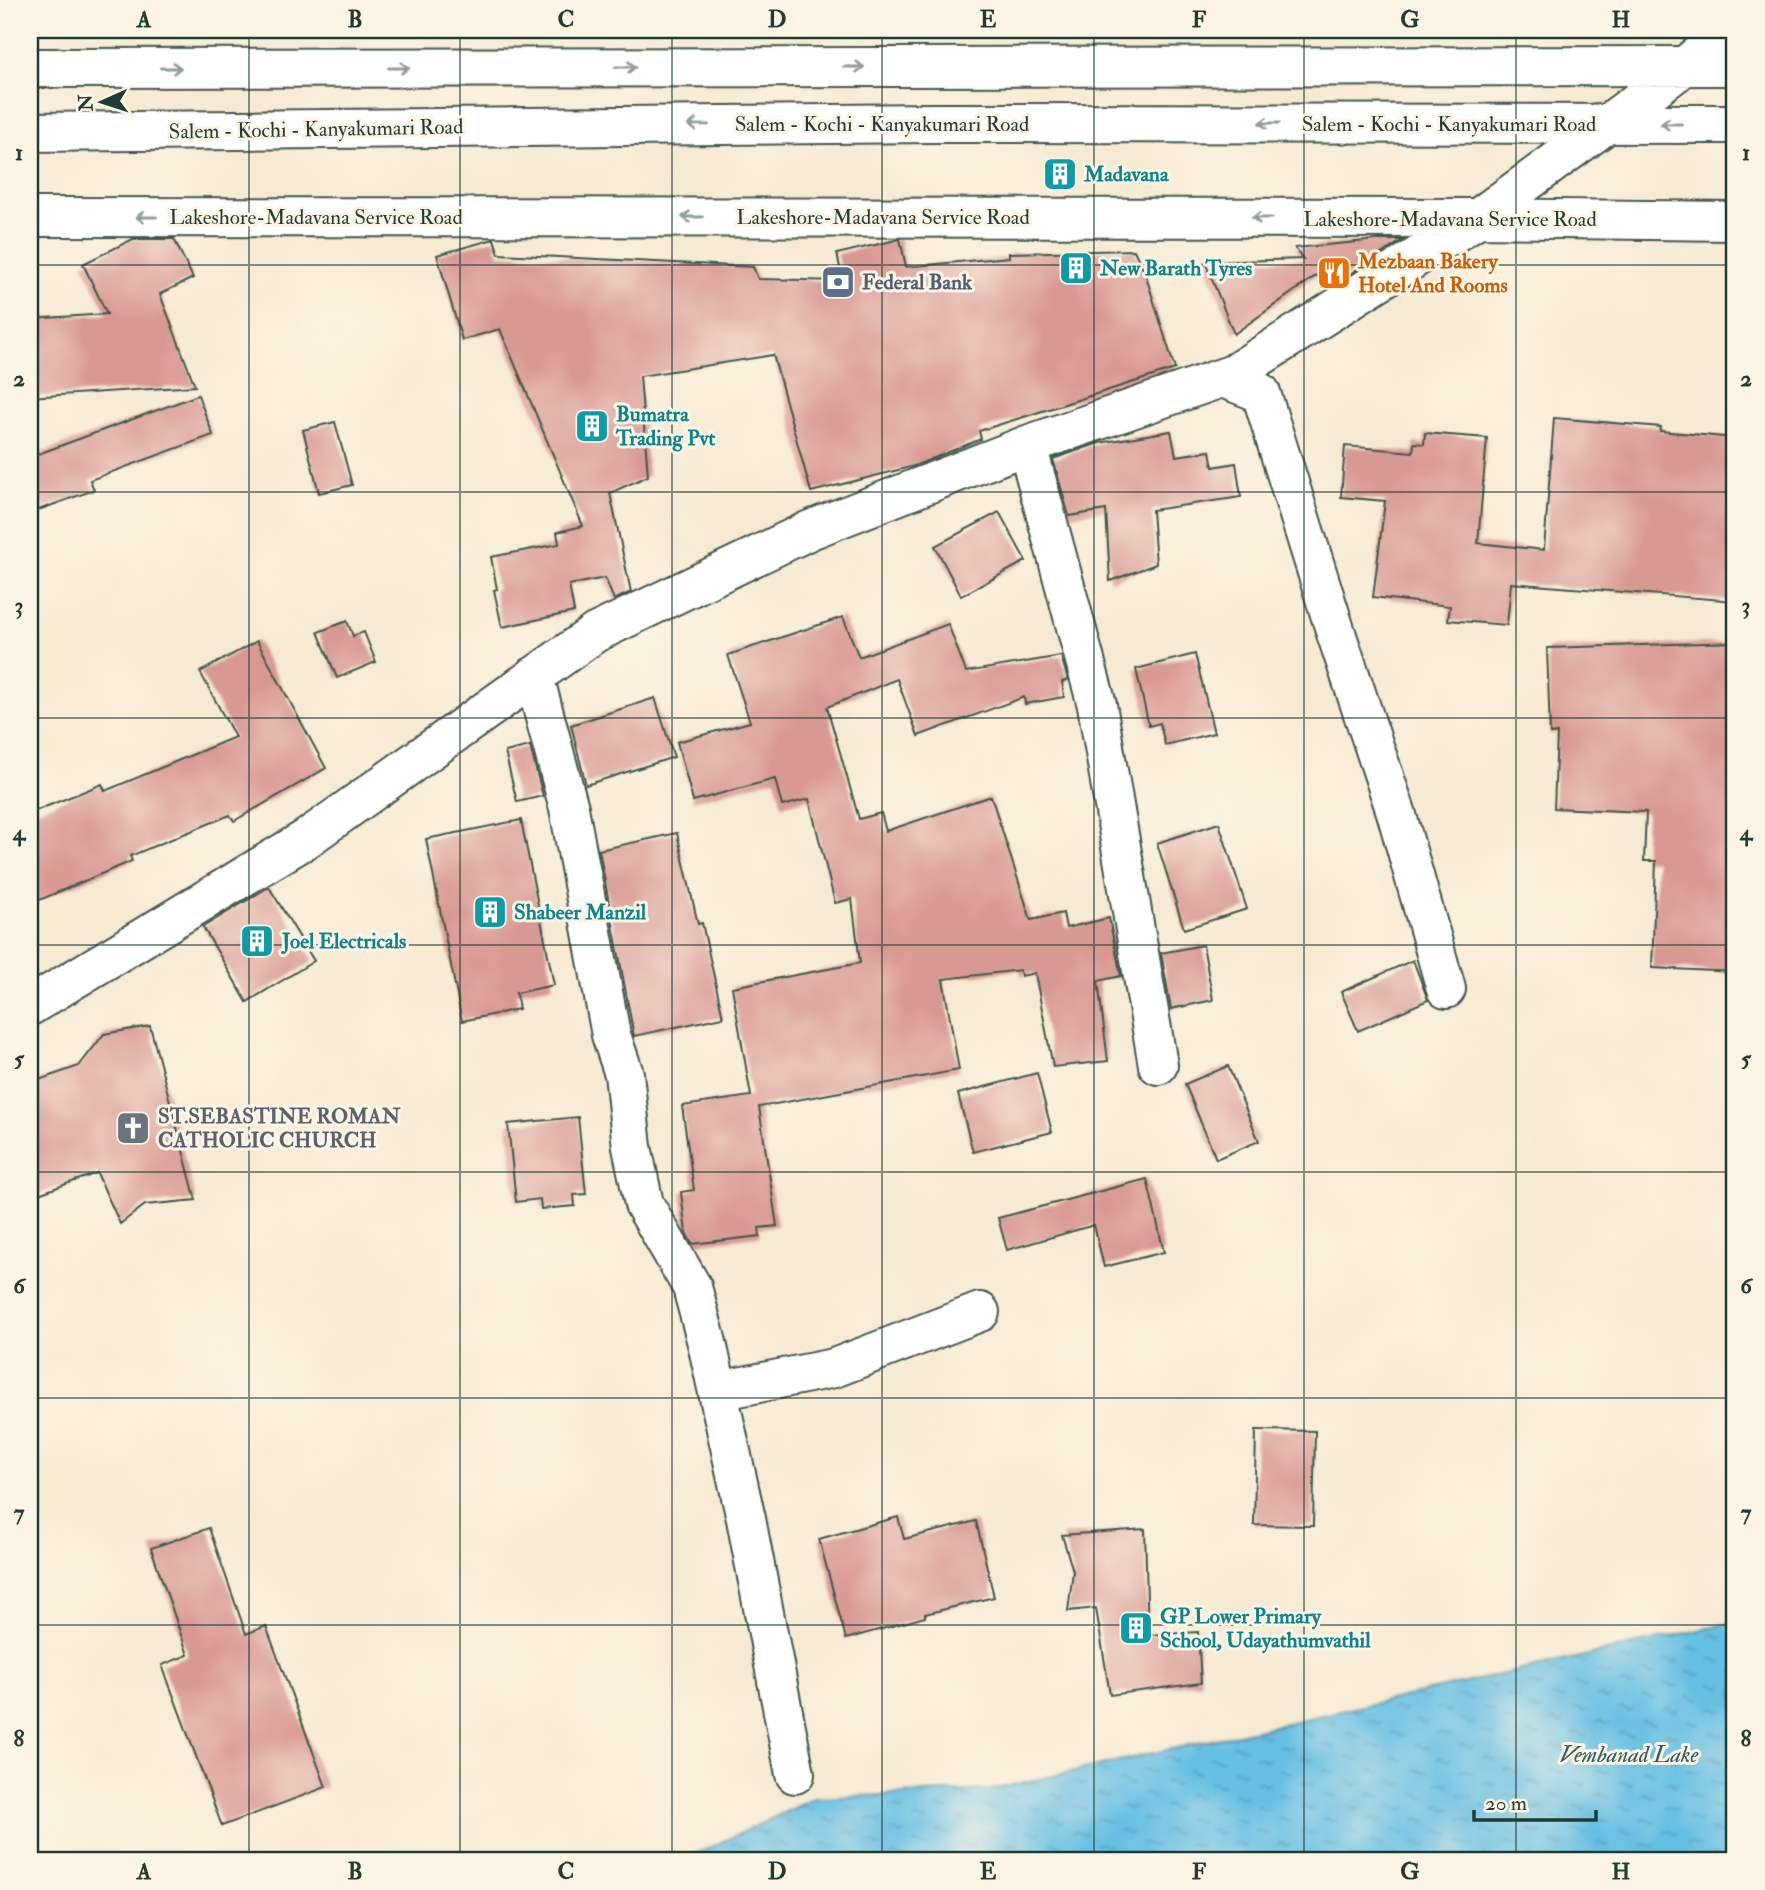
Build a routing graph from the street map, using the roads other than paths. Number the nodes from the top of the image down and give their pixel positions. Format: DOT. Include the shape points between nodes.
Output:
graph roads {
  1 [pos="1729,30"];
  2 [pos="1686,65"];
  3 [pos="1735,65"];
  4 [pos="30,68"];
  5 [pos="1607,124"];
  6 [pos="1735,124"];
  7 [pos="30,132"];
  8 [pos="30,216"];
  9 [pos="1478,218"];
  10 [pos="1735,221"];
  11 [pos="1223,377"];
  12 [pos="1027,445"];
  13 [pos="534,676"];
  14 [pos="1446,989"];
  15 [pos="30,1006"];
  16 [pos="1158,1065"];
  17 [pos="980,1312"];
  18 [pos="718,1391"];
  19 [pos="795,1774"];
  1 -- 2 [label="main road"];
  2 -- 3 [label="main road"];
  4 -- 2 [label="main road, one-way"];
  2 -- 5 [label="main road"];
  6 -- 5 [label="main road, Salem - Kochi - Kanyakumari Road, one-way"];
  5 -- 7 [label="main road, Salem - Kochi - Kanyakumari Road, one-way" via="933,123"];
  5 -- 9 [label="main road"];
  9 -- 8 [label="main road, Lakeshore-Madavana Service Road, one-way"];
  9 -- 10 [label="main road, Lakeshore-Madavana Service Road"];
  9 -- 11 [label="main road"];
  11 -- 12 [label="main road"];
  11 -- 14 [label="main road" via="1261,393 1396,812"];
  12 -- 13 [label="main road" via="810,530 595,633"];
  12 -- 16 [label="main road" via="1097,705"];
  13 -- 15 [label="main road" via="306,839"];
  13 -- 18 [label="main road" via="569,808 611,1035 624,1074 644,1204 692,1287"];
  17 -- 18 [label="main road" via="834,1368"];
  18 -- 19 [label="main road"];
}
